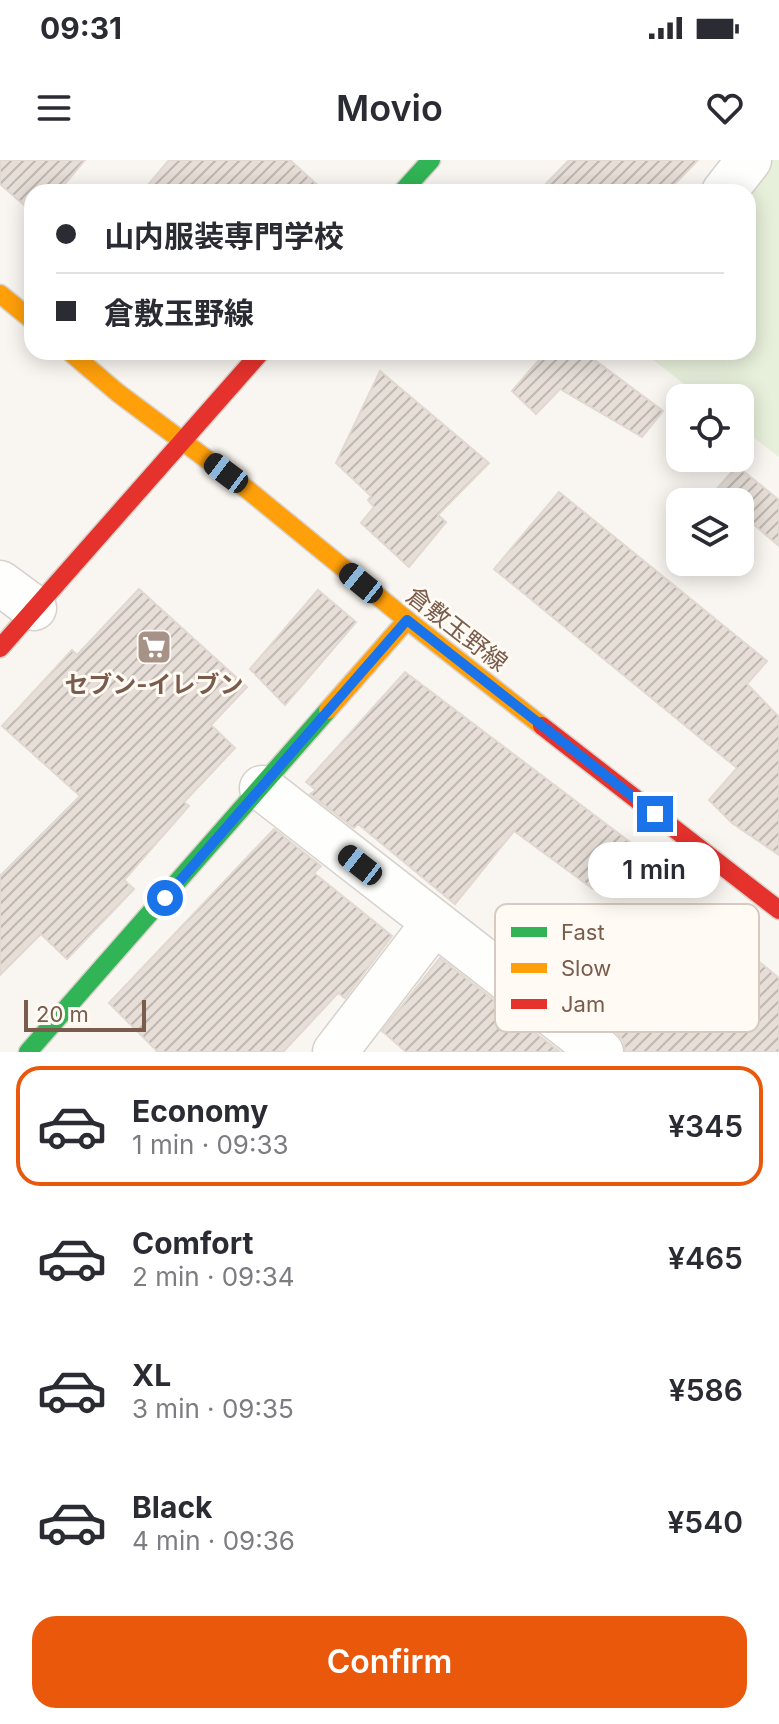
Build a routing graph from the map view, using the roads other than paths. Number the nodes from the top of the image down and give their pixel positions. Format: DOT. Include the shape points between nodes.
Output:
graph roads {
  1 [pos="431,160"];
  2 [pos="749,160"];
  3 [pos="409,184"];
  4 [pos="730,184"];
  5 [pos="0,294"];
  6 [pos="24,314"];
  7 [pos="80,360"];
  8 [pos="254,360"];
  9 [pos="182,440"];
  10 [pos="17,596"];
  11 [pos="407,620"];
  12 [pos="0,648"];
  13 [pos="262,788"];
  14 [pos="779,910"];
  15 [pos="434,923"];
  16 [pos="495,970"];
  17 [pos="575,1032"];
  18 [pos="28,1052"];
  19 [pos="335,1052"];
  20 [pos="601,1052"];
  1 -- 3 [label="street"];
  2 -- 4 [label="street"];
  5 -- 6 [label="street"];
  7 -- 9 [label="street, 倉敷玉野線"];
  8 -- 9 [label="street"];
  9 -- 10 [label="street"];
  9 -- 11 [label="street, 倉敷玉野線"];
  10 -- 12 [label="street"];
  11 -- 13 [label="street"];
  11 -- 14 [label="street, 倉敷玉野線"];
  13 -- 15 [label="street"];
  13 -- 18 [label="street"];
  15 -- 16 [label="street"];
  15 -- 19 [label="street"];
  17 -- 20 [label="street"];
}
